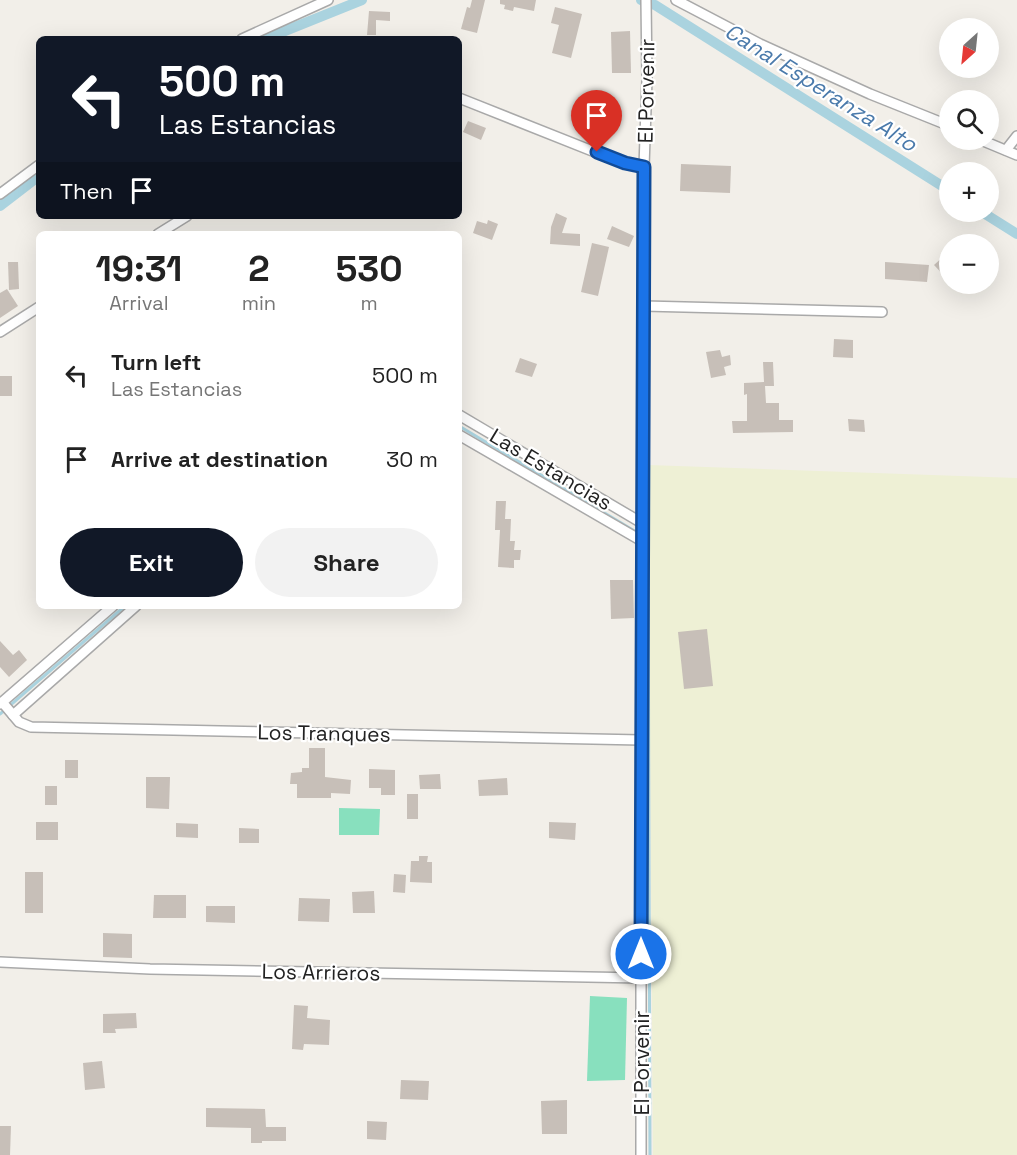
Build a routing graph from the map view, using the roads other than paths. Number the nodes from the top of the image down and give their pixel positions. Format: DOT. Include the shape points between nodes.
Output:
graph roads {
  1 [pos="328,0"];
  2 [pos="646,0"];
  3 [pos="676,0"];
  4 [pos="249,36"];
  5 [pos="462,99"];
  6 [pos="939,122"];
  7 [pos="1017,136"];
  8 [pos="999,147"];
  9 [pos="1006,150"];
  10 [pos="1017,154"];
  11 [pos="36,167"];
  12 [pos="644,167"];
  13 [pos="0,194"];
  14 [pos="183,219"];
  15 [pos="163,231"];
  16 [pos="644,306"];
  17 [pos="36,309"];
  18 [pos="882,312"];
  19 [pos="0,332"];
  20 [pos="462,417"];
  21 [pos="462,437"];
  22 [pos="642,523"];
  23 [pos="642,541"];
  24 [pos="111,609"];
  25 [pos="133,609"];
  26 [pos="1,703"];
  27 [pos="13,715"];
  28 [pos="641,740"];
  29 [pos="0,962"];
  30 [pos="641,978"];
  31 [pos="641,1155"];
  1 -- 4 [label="street"];
  2 -- 12 [label="street, El Porvenir"];
  3 -- 6 [label="street" via="790,58"];
  5 -- 12 [label="street" via="610,158"];
  7 -- 9 [label="street"];
  8 -- 9 [label="street"];
  9 -- 10 [label="street"];
  11 -- 13 [label="street"];
  12 -- 16 [label="street, El Porvenir"];
  14 -- 15 [label="street"];
  16 -- 18 [label="street"];
  16 -- 22 [label="street, El Porvenir"];
  17 -- 19 [label="street"];
  20 -- 22 [label="street, Las Estancias"];
  21 -- 23 [label="street"];
  22 -- 23 [label="street, El Porvenir"];
  23 -- 28 [label="street, El Porvenir"];
  24 -- 26 [label="street"];
  25 -- 27 [label="street"];
  26 -- 27 [label="street, Los Tranques"];
  27 -- 28 [label="street, Los Tranques" via="30,727"];
  28 -- 30 [label="street, El Porvenir"];
  29 -- 30 [label="street, Los Arrieros" via="150,969"];
  30 -- 31 [label="street, El Porvenir"];
}
